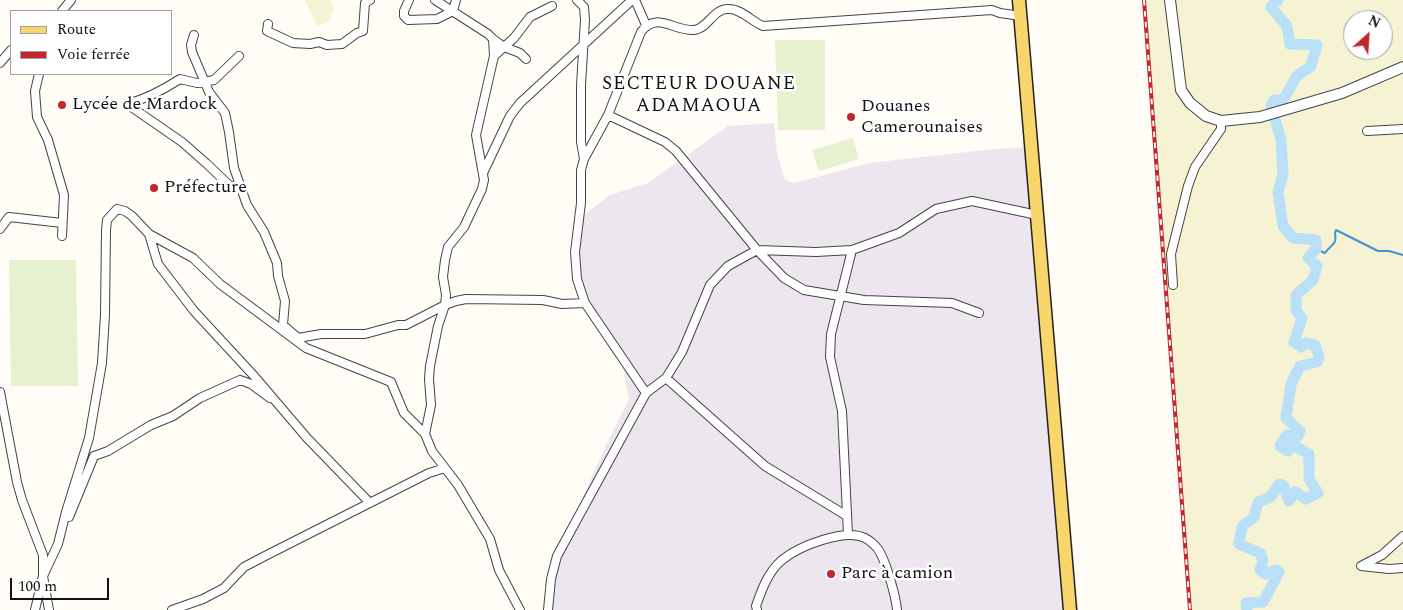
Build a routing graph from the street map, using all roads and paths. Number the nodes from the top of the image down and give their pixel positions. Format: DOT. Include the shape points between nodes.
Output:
graph roads {
  1 [pos="71,0"];
  2 [pos="370,0"];
  3 [pos="409,0"];
  4 [pos="435,0"];
  5 [pos="456,0"];
  6 [pos="577,0"];
  7 [pos="633,0"];
  8 [pos="1019,0"];
  9 [pos="1170,0"];
  10 [pos="552,6"];
  11 [pos="63,10"];
  12 [pos="453,11"];
  13 [pos="1021,16"];
  14 [pos="268,24"];
  15 [pos="646,25"];
  16 [pos="194,34"];
  17 [pos="493,39"];
  18 [pos="584,44"];
  19 [pos="504,47"];
  20 [pos="10,51"];
  21 [pos="239,56"];
  22 [pos="494,56"];
  23 [pos="526,59"];
  24 [pos="0,63"];
  25 [pos="1403,67"];
  26 [pos="38,75"];
  27 [pos="205,82"];
  28 [pos="608,115"];
  29 [pos="1221,121"];
  30 [pos="1403,129"];
  31 [pos="1367,131"];
  32 [pos="584,159"];
  33 [pos="483,172"];
  34 [pos="241,190"];
  35 [pos="1037,215"];
  36 [pos="62,223"];
  37 [pos="0,229"];
  38 [pos="149,234"];
  39 [pos="62,236"];
  40 [pos="758,250"];
  41 [pos="852,250"];
  42 [pos="1173,285"];
  43 [pos="840,296"];
  44 [pos="585,303"];
  45 [pos="445,305"];
  46 [pos="978,313"];
  47 [pos="666,378"];
  48 [pos="0,392"];
  49 [pos="646,393"];
  50 [pos="280,404"];
  51 [pos="0,430"];
  52 [pos="425,434"];
  53 [pos="8,437"];
  54 [pos="445,468"];
  55 [pos="370,503"];
  56 [pos="848,516"];
  57 [pos="848,534"];
  58 [pos="1403,536"];
  59 [pos="58,544"];
  60 [pos="1403,568"];
  61 [pos="43,576"];
  62 [pos="35,610"];
  63 [pos="49,610"];
  64 [pos="172,610"];
  65 [pos="520,610"];
  66 [pos="548,610"];
  67 [pos="757,610"];
  68 [pos="897,610"];
  69 [pos="1070,610"];
  1 -- 11 [label="street"];
  2 -- 14 [label="street" via="365,3 363,30 342,44 293,43 267,31"];
  3 -- 12 [label="street" via="404,11 408,20 437,19"];
  4 -- 12 [label="street"];
  5 -- 12 [label="street"];
  6 -- 18 [label="street" via="584,7"];
  7 -- 15 [label="street"];
  7 -- 18 [label="street"];
  8 -- 13 [label="main road"];
  9 -- 29 [label="street" via="1181,90 1190,103 1206,116"];
  10 -- 19 [label="street" via="530,17"];
  12 -- 17 [label="street"];
  13 -- 15 [label="street" via="992,10 763,26 731,9 722,9 695,30 653,22"];
  13 -- 35 [label="main road"];
  15 -- 28 [label="street"];
  16 -- 27 [label="street" via="192,52"];
  17 -- 19 [label="street"];
  17 -- 22 [label="street"];
  18 -- 32 [label="street" via="581,142"];
  18 -- 33 [label="street" via="520,103 510,116"];
  19 -- 22 [label="street"];
  19 -- 23 [label="street" via="513,49"];
  20 -- 24 [label="street"];
  21 -- 27 [label="street" via="214,80"];
  22 -- 33 [label="street" via="476,135"];
  25 -- 29 [label="street" via="1342,93 1260,117"];
  26 -- 36 [label="street" via="35,91 37,117 51,148 64,195"];
  27 -- 34 [label="street" via="224,113"];
  27 -- 34 [label="street" via="197,84 180,79 142,100 127,104 182,142 229,185"];
  28 -- 32 [label="street"];
  28 -- 40 [label="street" via="665,142 676,151"];
  29 -- 42 [label="street" via="1221,129 1195,167 1188,186 1171,254"];
  30 -- 31 [label="street"];
  32 -- 44 [label="street" via="575,252 577,279"];
  33 -- 45 [label="street" via="482,189 464,227 448,247 443,278"];
  34 -- 45 [label="street" via="277,264 285,301 283,326 298,338 322,334 365,334 406,325"];
  35 -- 41 [label="street" via="972,201 936,209 900,233"];
  35 -- 69 [label="main road"];
  36 -- 37 [label="street" via="9,217"];
  36 -- 39 [label="street"];
  38 -- 50 [label="street" via="158,264 188,303"];
  38 -- 52 [label="street" via="193,258 220,284 306,348 391,382 404,413"];
  38 -- 59 [label="street" via="124,211 117,209 107,220 105,324 100,379 89,438"];
  40 -- 41 [label="street"];
  40 -- 43 [label="street" via="784,278 804,290"];
  40 -- 47 [label="street" via="728,266 710,285 682,352"];
  41 -- 43 [label="street"];
  43 -- 46 [label="street" via="952,303"];
  43 -- 56 [label="street" via="831,334 830,357 842,411"];
  44 -- 45 [label="street" via="466,299"];
  44 -- 49 [label="street"];
  45 -- 52 [label="street" via="430,366 431,405"];
  47 -- 49 [label="street"];
  47 -- 56 [label="street" via="766,466"];
  48 -- 53 [label="street"];
  49 -- 66 [label="street" via="558,556 551,579"];
  50 -- 55 [label="street" via="307,438"];
  50 -- 59 [label="street" via="240,380 200,398 173,416 94,456"];
  51 -- 53 [label="street"];
  52 -- 54 [label="street"];
  53 -- 61 [label="street" via="22,500 43,555"];
  54 -- 55 [label="street"];
  54 -- 65 [label="street" via="490,539 499,570"];
  55 -- 64 [label="street" via="244,567 224,588"];
  56 -- 57 [label="street"];
  57 -- 67 [label="street" via="811,544 782,560 765,581"];
  57 -- 68 [label="street" via="865,538 878,548"];
  58 -- 60 [label="street" via="1361,566 1390,570"];
  59 -- 61 [label="street"];
  61 -- 62 [label="street"];
  61 -- 63 [label="street"];
}
